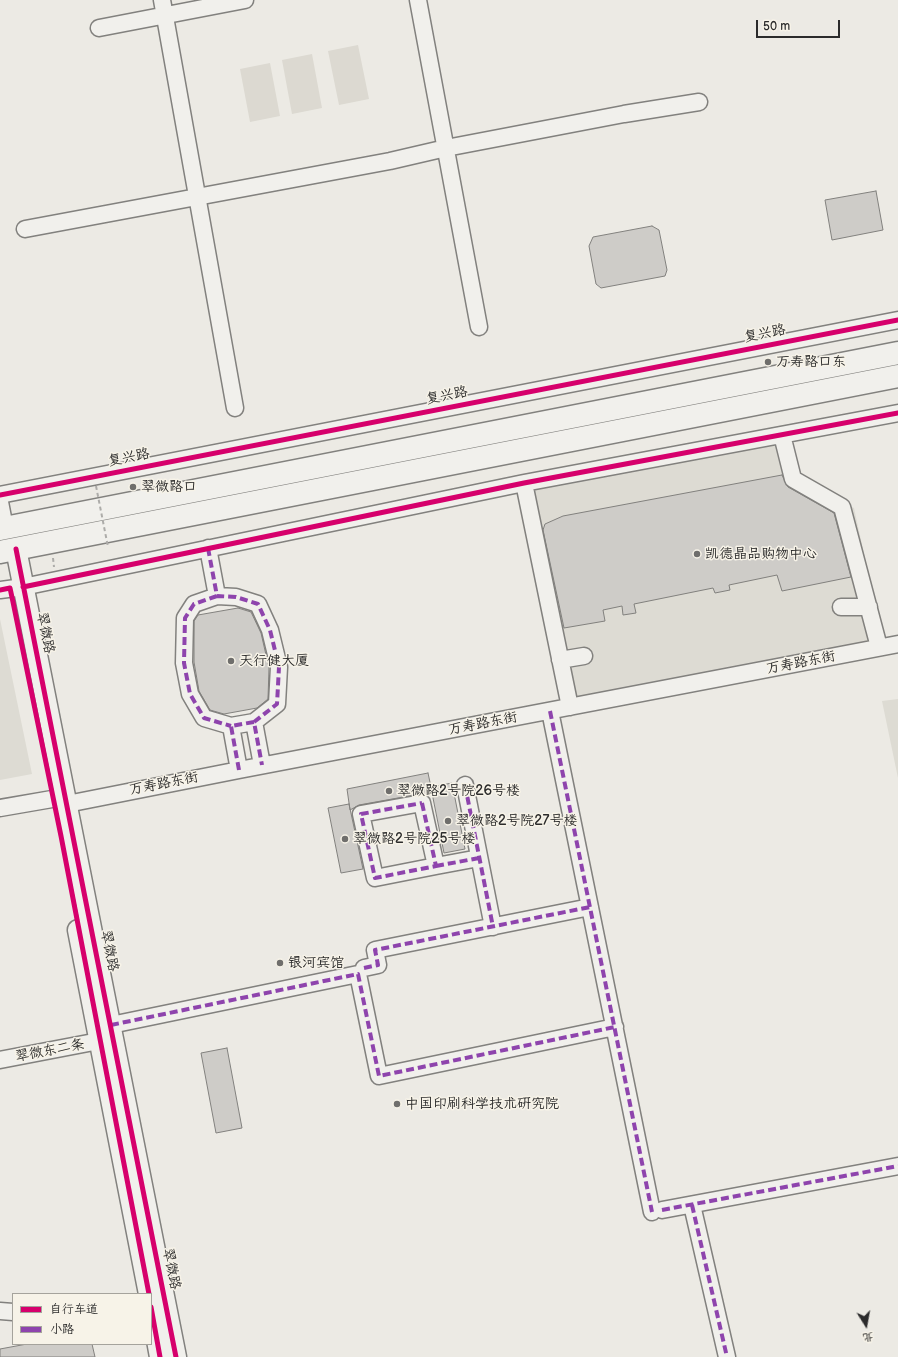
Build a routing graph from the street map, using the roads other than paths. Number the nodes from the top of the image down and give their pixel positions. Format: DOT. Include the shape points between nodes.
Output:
graph roads {
  1 [pos="162,0"];
  2 [pos="245,0"];
  3 [pos="418,0"];
  4 [pos="164,16"];
  5 [pos="99,28"];
  6 [pos="699,102"];
  7 [pos="446,148"];
  8 [pos="197,196"];
  9 [pos="25,229"];
  10 [pos="898,320"];
  11 [pos="479,327"];
  12 [pos="898,352"];
  13 [pos="898,376"];
  14 [pos="235,408"];
  15 [pos="898,413"];
  16 [pos="782,435"];
  17 [pos="524,483"];
  18 [pos="0,495"];
  19 [pos="0,502"];
  20 [pos="3,529"];
  21 [pos="208,548"];
  22 [pos="6,551"];
  23 [pos="11,588"];
  24 [pos="217,596"];
  25 [pos="841,607"];
  26 [pos="868,607"];
  27 [pos="898,644"];
  28 [pos="879,648"];
  29 [pos="584,656"];
  30 [pos="560,660"];
  31 [pos="570,707"];
  32 [pos="550,711"];
  33 [pos="254,722"];
  34 [pos="231,726"];
  35 [pos="262,765"];
  36 [pos="239,770"];
  37 [pos="464,785"];
  38 [pos="60,801"];
  39 [pos="0,808"];
  40 [pos="479,858"];
  41 [pos="436,866"];
  42 [pos="590,907"];
  43 [pos="493,926"];
  44 [pos="364,968"];
  45 [pos="111,1025"];
  46 [pos="615,1027"];
  47 [pos="99,1041"];
  48 [pos="0,1060"];
  49 [pos="898,1166"];
  50 [pos="692,1205"];
  51 [pos="146,1293"];
  52 [pos="0,1311"];
  53 [pos="12,1312"];
  54 [pos="152,1320"];
  55 [pos="160,1357"];
  56 [pos="176,1357"];
  57 [pos="727,1357"];
  1 -- 4 [label="street"];
  2 -- 4 [label="street"];
  3 -- 7 [label="street"];
  4 -- 5 [label="street"];
  4 -- 8 [label="street"];
  6 -- 7 [label="street"];
  7 -- 8 [label="street" via="390,161"];
  7 -- 11 [label="street"];
  8 -- 9 [label="street"];
  8 -- 14 [label="street"];
  10 -- 18 [label="street, 复兴路"];
  12 -- 20 [label="highway"];
  13 -- 22 [label="highway"];
  15 -- 16 [label="street"];
  16 -- 17 [label="street"];
  16 -- 26 [label="street" via="793,479 842,507"];
  17 -- 21 [label="street"];
  17 -- 30 [label="street"];
  19 -- 20 [label="street"];
  21 -- 23 [label="street"];
  21 -- 24 [label="street"];
  22 -- 23 [label="main road, 翠微路"];
  23 -- 38 [label="main road, 翠微路"];
  24 -- 33 [label="street" via="236,597 258,604 270,630 279,667 277,704"];
  24 -- 34 [label="street" via="194,604 185,618 184,663 190,694 204,718"];
  25 -- 26 [label="street"];
  26 -- 28 [label="street"];
  27 -- 28 [label="street, 万寿路东街"];
  28 -- 31 [label="street, 万寿路东街"];
  29 -- 30 [label="street"];
  30 -- 31 [label="street"];
  31 -- 32 [label="street, 万寿路东街"];
  32 -- 35 [label="street, 万寿路东街"];
  32 -- 42 [label="street"];
  33 -- 34 [label="street"];
  33 -- 35 [label="street"];
  34 -- 36 [label="street"];
  35 -- 36 [label="street, 万寿路东街"];
  36 -- 38 [label="street, 万寿路东街"];
  37 -- 40 [label="street"];
  38 -- 39 [label="street, 万寿路东街"];
  38 -- 45 [label="main road, 翠微路"];
  38 -- 47 [label="main road, 翠微路"];
  40 -- 41 [label="street"];
  40 -- 43 [label="street"];
  41 -- 41 [label="street" via="375,878 361,814 422,803"];
  42 -- 43 [label="street"];
  42 -- 46 [label="street"];
  43 -- 44 [label="street" via="375,950 378,965"];
  45 -- 46 [label="street" via="358,974 379,1076"];
  45 -- 56 [label="main road, 翠微路"];
  46 -- 50 [label="street" via="657,1211"];
  47 -- 48 [label="street, 翠微东二条"];
  47 -- 51 [label="main road, 翠微路"];
  49 -- 50 [label="street"];
  50 -- 57 [label="street"];
  52 -- 53 [label="street"];
  54 -- 55 [label="main road, 翠微路"];
}
